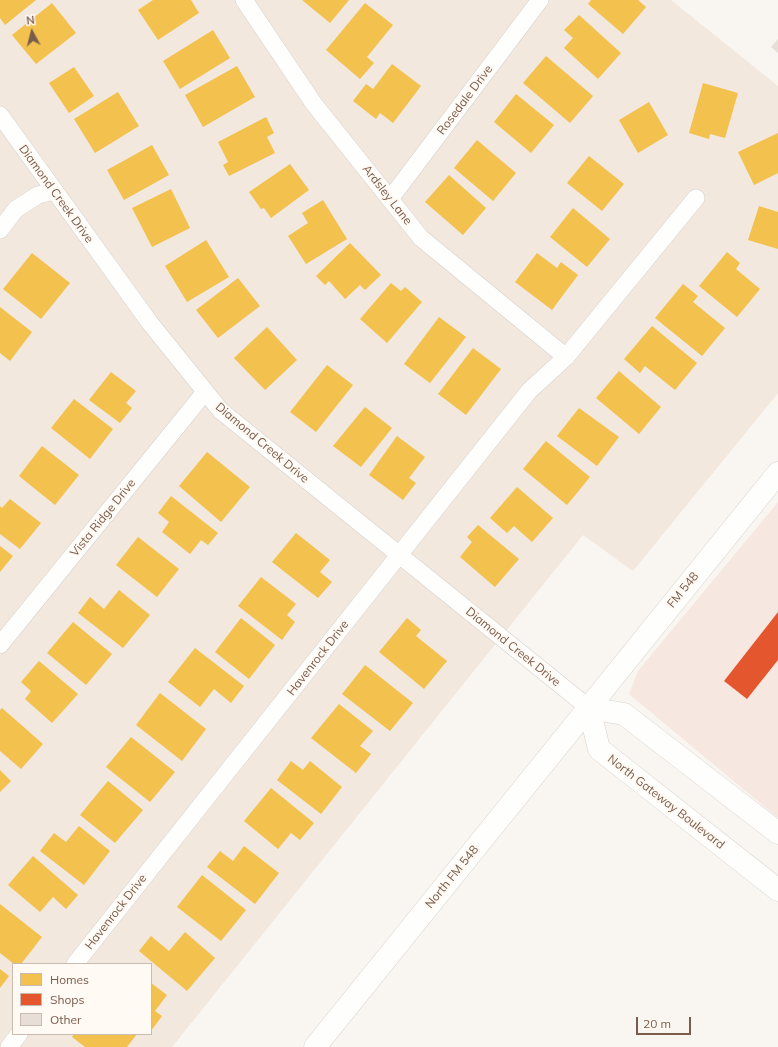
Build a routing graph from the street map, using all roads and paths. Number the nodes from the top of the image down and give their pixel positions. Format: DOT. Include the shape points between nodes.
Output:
graph roads {
  1 [pos="244,0"];
  2 [pos="540,0"];
  3 [pos="0,115"];
  4 [pos="54,191"];
  5 [pos="696,198"];
  6 [pos="390,200"];
  7 [pos="0,230"];
  8 [pos="566,356"];
  9 [pos="205,392"];
  10 [pos="778,473"];
  11 [pos="399,555"];
  12 [pos="0,645"];
  13 [pos="589,708"];
  14 [pos="778,833"];
  15 [pos="778,890"];
  16 [pos="76,963"];
  17 [pos="18,1035"];
  18 [pos="9,1047"];
  19 [pos="315,1047"];
  1 -- 6 [label="street, Ardsley Lane" via="314,104"];
  2 -- 6 [label="street, Rosedale Drive"];
  3 -- 4 [label="street, Diamond Creek Drive"];
  4 -- 7 [label="street" via="38,195 16,209"];
  4 -- 9 [label="street, Diamond Creek Drive" via="150,323"];
  5 -- 8 [label="street, Havenrock Drive"];
  6 -- 8 [label="street, Ardsley Lane" via="421,238"];
  8 -- 11 [label="street, Havenrock Drive" via="529,391"];
  9 -- 11 [label="street, Diamond Creek Drive" via="221,411"];
  9 -- 12 [label="street, Vista Ridge Drive"];
  10 -- 13 [label="main road, FM 548 / FM 548"];
  11 -- 13 [label="street, Diamond Creek Drive"];
  11 -- 16 [label="street, Havenrock Drive"];
  13 -- 14 [label="main road" via="624,714"];
  13 -- 15 [label="main road, North Gateway Boulevard" via="599,749"];
  13 -- 19 [label="main road, North FM 548 / FM 548"];
  17 -- 18 [label="street"];
}
